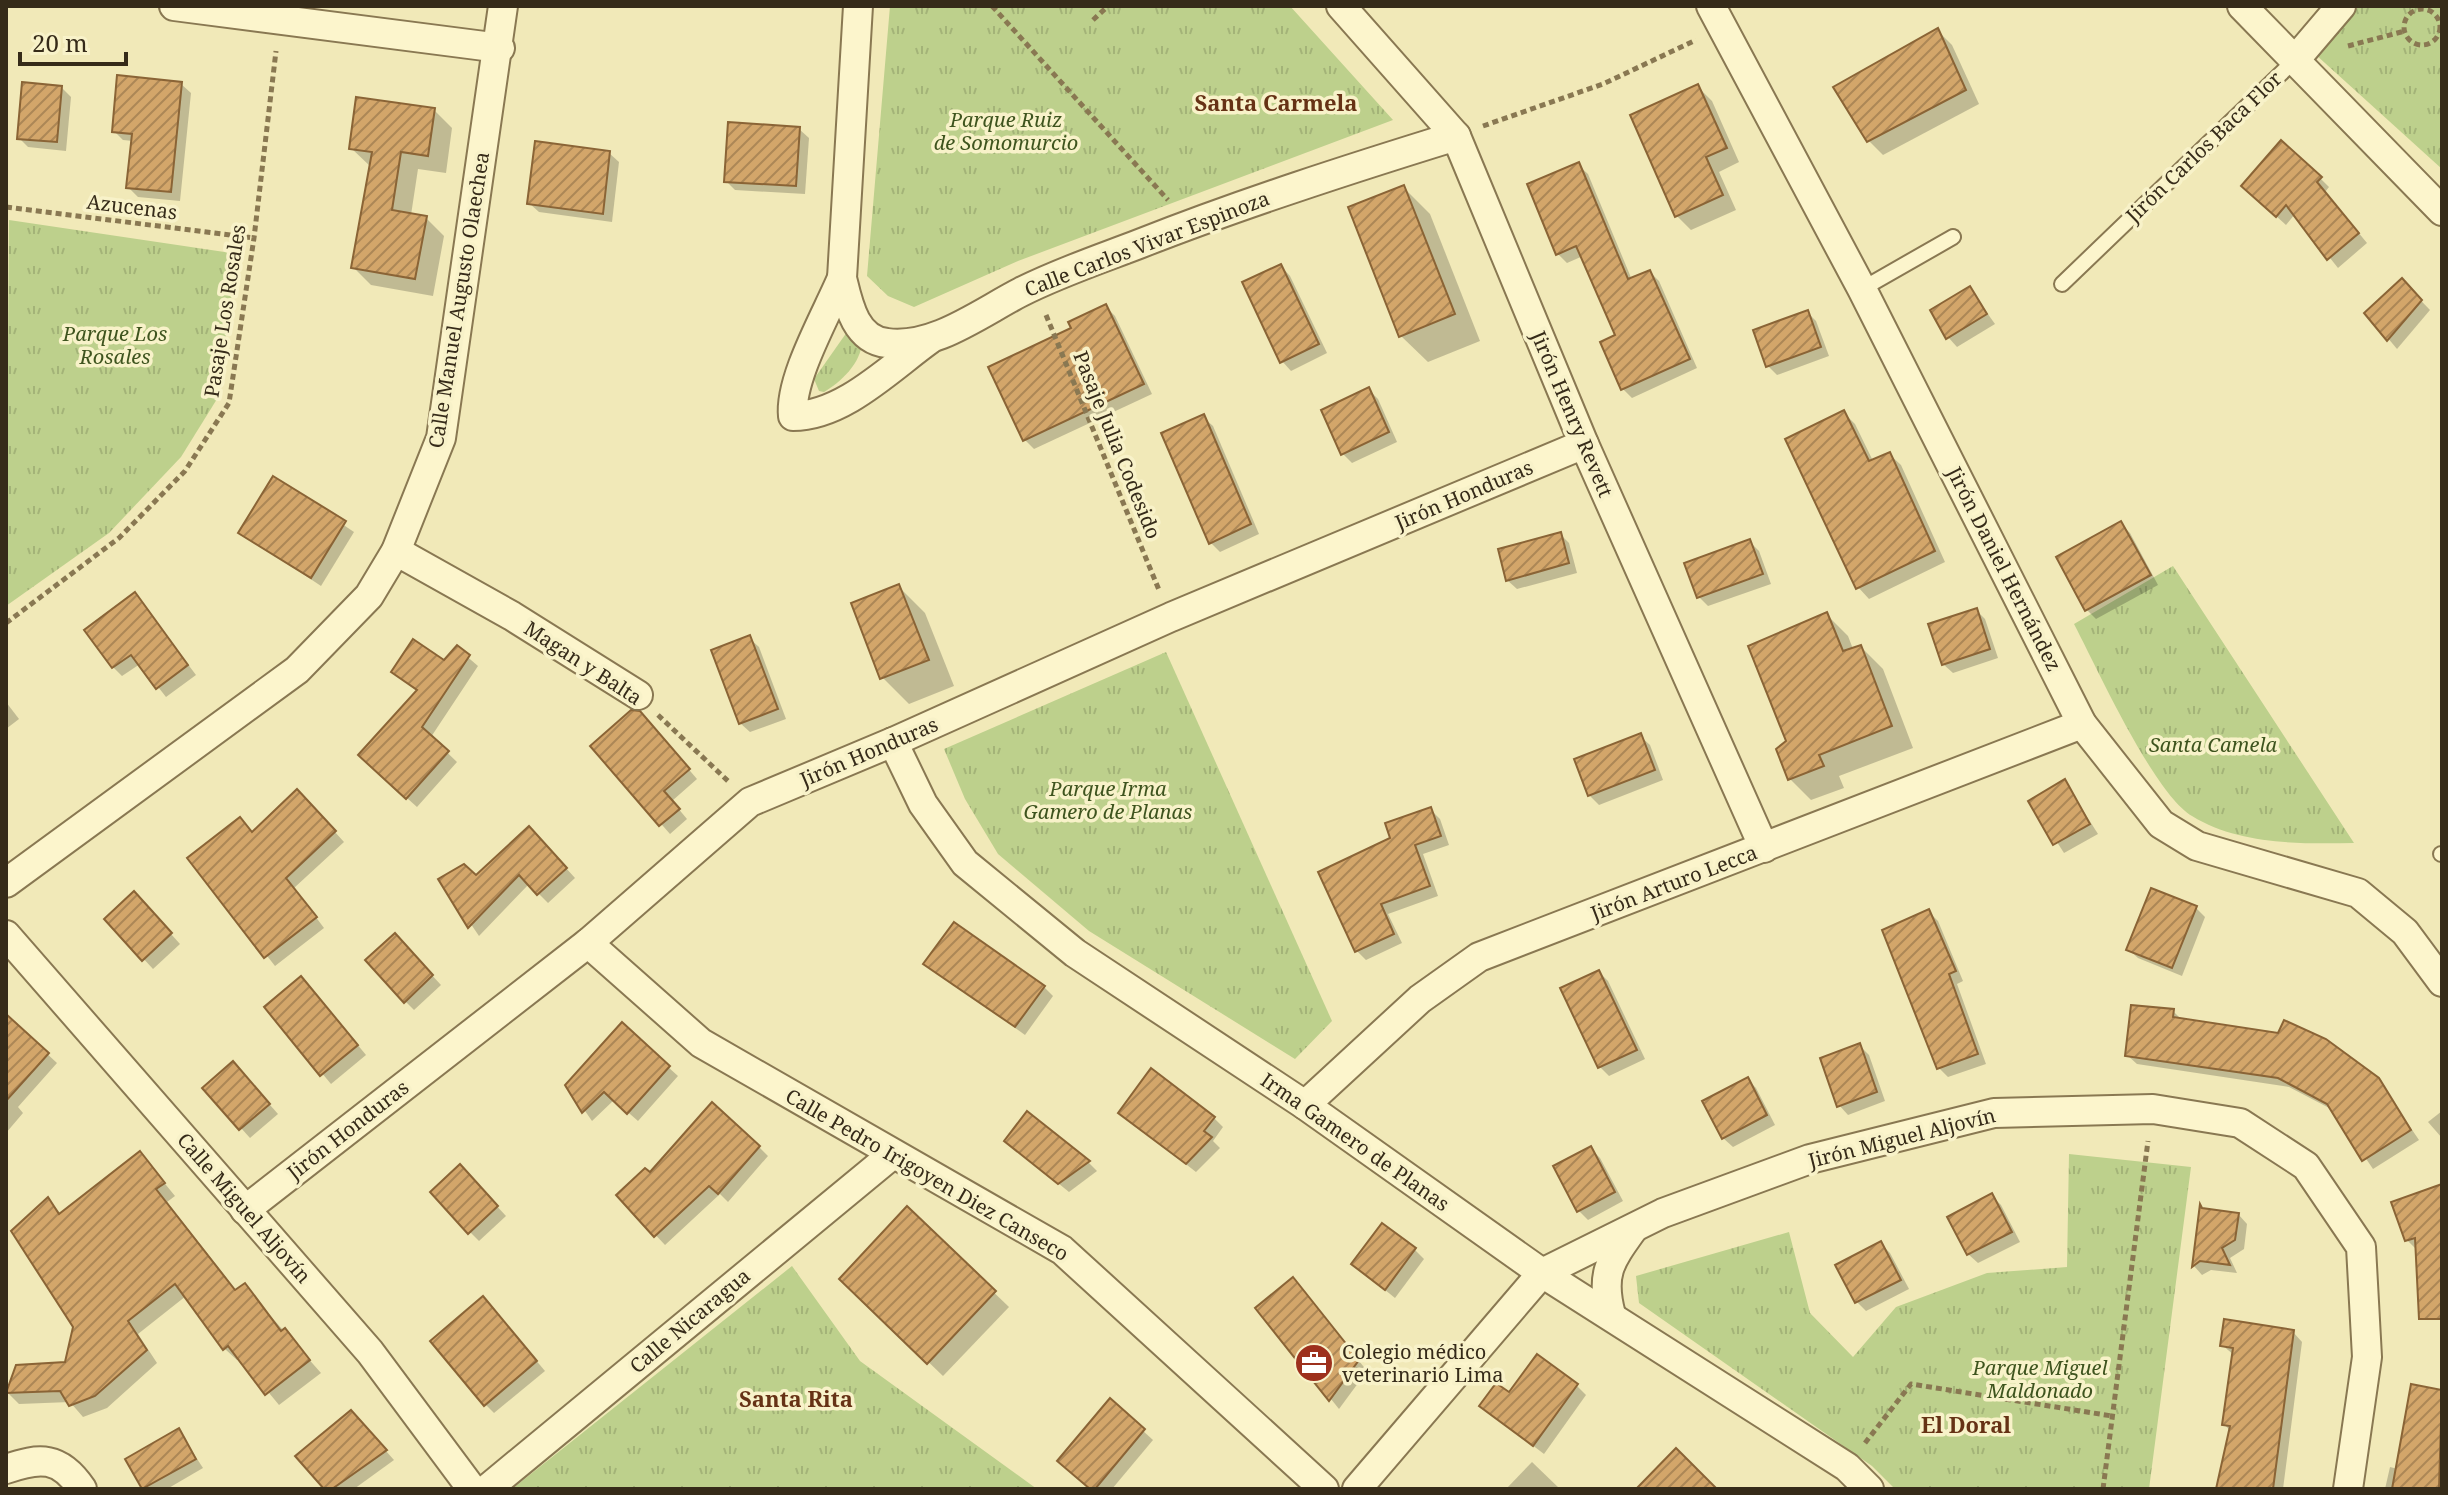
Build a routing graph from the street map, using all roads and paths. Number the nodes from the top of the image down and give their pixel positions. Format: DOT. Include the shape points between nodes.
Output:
graph roads {
  1 [pos="174,6"];
  2 [pos="503,6"];
  3 [pos="858,6"];
  4 [pos="992,6"];
  5 [pos="1108,6"];
  6 [pos="1341,6"];
  7 [pos="2242,6"];
  8 [pos="2341,6"];
  9 [pos="1716,17"];
  10 [pos="280,19"];
  11 [pos="1093,20"];
  12 [pos="2441,27"];
  13 [pos="500,48"];
  14 [pos="2295,60"];
  15 [pos="1456,136"];
  16 [pos="6,207"];
  17 [pos="2442,211"];
  18 [pos="1190,224"];
  19 [pos="1953,237"];
  20 [pos="254,238"];
  21 [pos="842,278"];
  22 [pos="2062,284"];
  23 [pos="1034,285"];
  24 [pos="1862,289"];
  25 [pos="929,340"];
  26 [pos="1584,444"];
  27 [pos="396,551"];
  28 [pos="1171,617"];
  29 [pos="6,623"];
  30 [pos="638,695"];
  31 [pos="2082,724"];
  32 [pos="893,742"];
  33 [pos="750,802"];
  34 [pos="1764,848"];
  35 [pos="6,883"];
  36 [pos="6,935"];
  37 [pos="588,943"];
  38 [pos="2442,982"];
  39 [pos="1305,1105"];
  40 [pos="2153,1109"];
  41 [pos="893,1154"];
  42 [pos="245,1210"];
  43 [pos="1634,1228"];
  44 [pos="1542,1273"];
  45 [pos="1611,1315"];
  46 [pos="2112,1416"];
  47 [pos="1847,1467"];
  48 [pos="6,1469"];
  49 [pos="82,1489"];
  50 [pos="472,1489"];
  51 [pos="487,1489"];
  52 [pos="1324,1489"];
  53 [pos="1357,1489"];
  54 [pos="1869,1489"];
  55 [pos="2103,1489"];
  56 [pos="2348,1489"];
  1 -- 10 [label="street"];
  2 -- 13 [label="street, Calle Manuel Augusto Olaechea"];
  3 -- 21 [label="street"];
  4 -- 18 [label="path"];
  5 -- 11 [label="path"];
  6 -- 15 [label="street, Jirón Henry Revett"];
  7 -- 14 [label="street"];
  8 -- 14 [label="street, Jirón Carlos Baca Flor"];
  9 -- 15 [label="path" via="1603,84"];
  9 -- 24 [label="street, Jirón Daniel Hernández"];
  10 -- 13 [label="street"];
  10 -- 20 [label="path, Pasaje Los Rosales"];
  12 -- 12 [label="path" via="2432,12 2420,9 2404,25 2410,41 2421,45 2436,38"];
  13 -- 27 [label="street, Calle Manuel Augusto Olaechea" via="441,438"];
  14 -- 17 [label="street"];
  14 -- 22 [label="lane, Jirón Carlos Baca Flor"];
  15 -- 18 [label="street, Calle Carlos Vivar Espinoza"];
  15 -- 26 [label="street, Jirón Henry Revett"];
  16 -- 20 [label="path, Azucenas"];
  18 -- 23 [label="street, Calle Carlos Vivar Espinoza"];
  19 -- 24 [label="lane"];
  20 -- 29 [label="path, Pasaje Los Rosales" via="229,403 193,460 119,538"];
  21 -- 25 [label="street, Calle Carlos Vivar Espinoza" via="851,315 867,334 884,343"];
  21 -- 25 [label="street" via="803,369 793,416 812,416 838,404"];
  23 -- 25 [label="street, Calle Carlos Vivar Espinoza"];
  23 -- 28 [label="path, Pasaje Julia Codesido"];
  24 -- 31 [label="street, Jirón Daniel Hernández"];
  26 -- 28 [label="street, Jirón Honduras"];
  26 -- 34 [label="street, Jirón Henry Revett"];
  27 -- 30 [label="street, Magan y Balta"];
  27 -- 35 [label="street, Calle Manuel Augusto Olaechea" via="369,596 297,670"];
  28 -- 32 [label="street, Jirón Honduras"];
  30 -- 33 [label="path, Magan y Balta"];
  31 -- 34 [label="street, Jirón Arturo Lecca"];
  31 -- 38 [label="street, Jirón Daniel Hernández" via="2161,824 2197,846 2358,893 2405,932"];
  32 -- 33 [label="street, Jirón Honduras"];
  32 -- 39 [label="street, Irma Gamero de Planas" via="923,804 965,863 1075,953"];
  33 -- 37 [label="street, Jirón Honduras"];
  34 -- 39 [label="street, Jirón Arturo Lecca" via="1479,957 1420,999"];
  36 -- 42 [label="street, Calle Miguel Aljovín"];
  37 -- 41 [label="street, Calle Pedro Irigoyen Diez Canseco" via="701,1043"];
  37 -- 42 [label="street, Jirón Honduras"];
  39 -- 44 [label="street, Irma Gamero de Planas"];
  40 -- 43 [label="street, Jirón Miguel Aljovín" via="1994,1113 1810,1159"];
  40 -- 46 [label="path"];
  40 -- 56 [label="street, Jirón Miguel Aljovín" via="2240,1123 2306,1166 2361,1247 2367,1357"];
  41 -- 51 [label="street, Calle Nicaragua"];
  41 -- 52 [label="street, Calle Pedro Irigoyen Diez Canseco" via="1062,1250"];
  42 -- 50 [label="street, Calle Miguel Aljovín" via="370,1352"];
  43 -- 44 [label="street, Jirón Miguel Aljovín"];
  43 -- 45 [label="street" via="1607,1269"];
  44 -- 45 [label="street, Irma Gamero de Planas"];
  44 -- 53 [label="street, Jirón Miguel Aljovín"];
  45 -- 47 [label="street, Irma Gamero de Planas"];
  46 -- 47 [label="path" via="1911,1384"];
  46 -- 55 [label="path"];
  47 -- 54 [label="street, Irma Gamero de Planas"];
  48 -- 49 [label="street" via="35,1459 55,1464 73,1475"];
}
